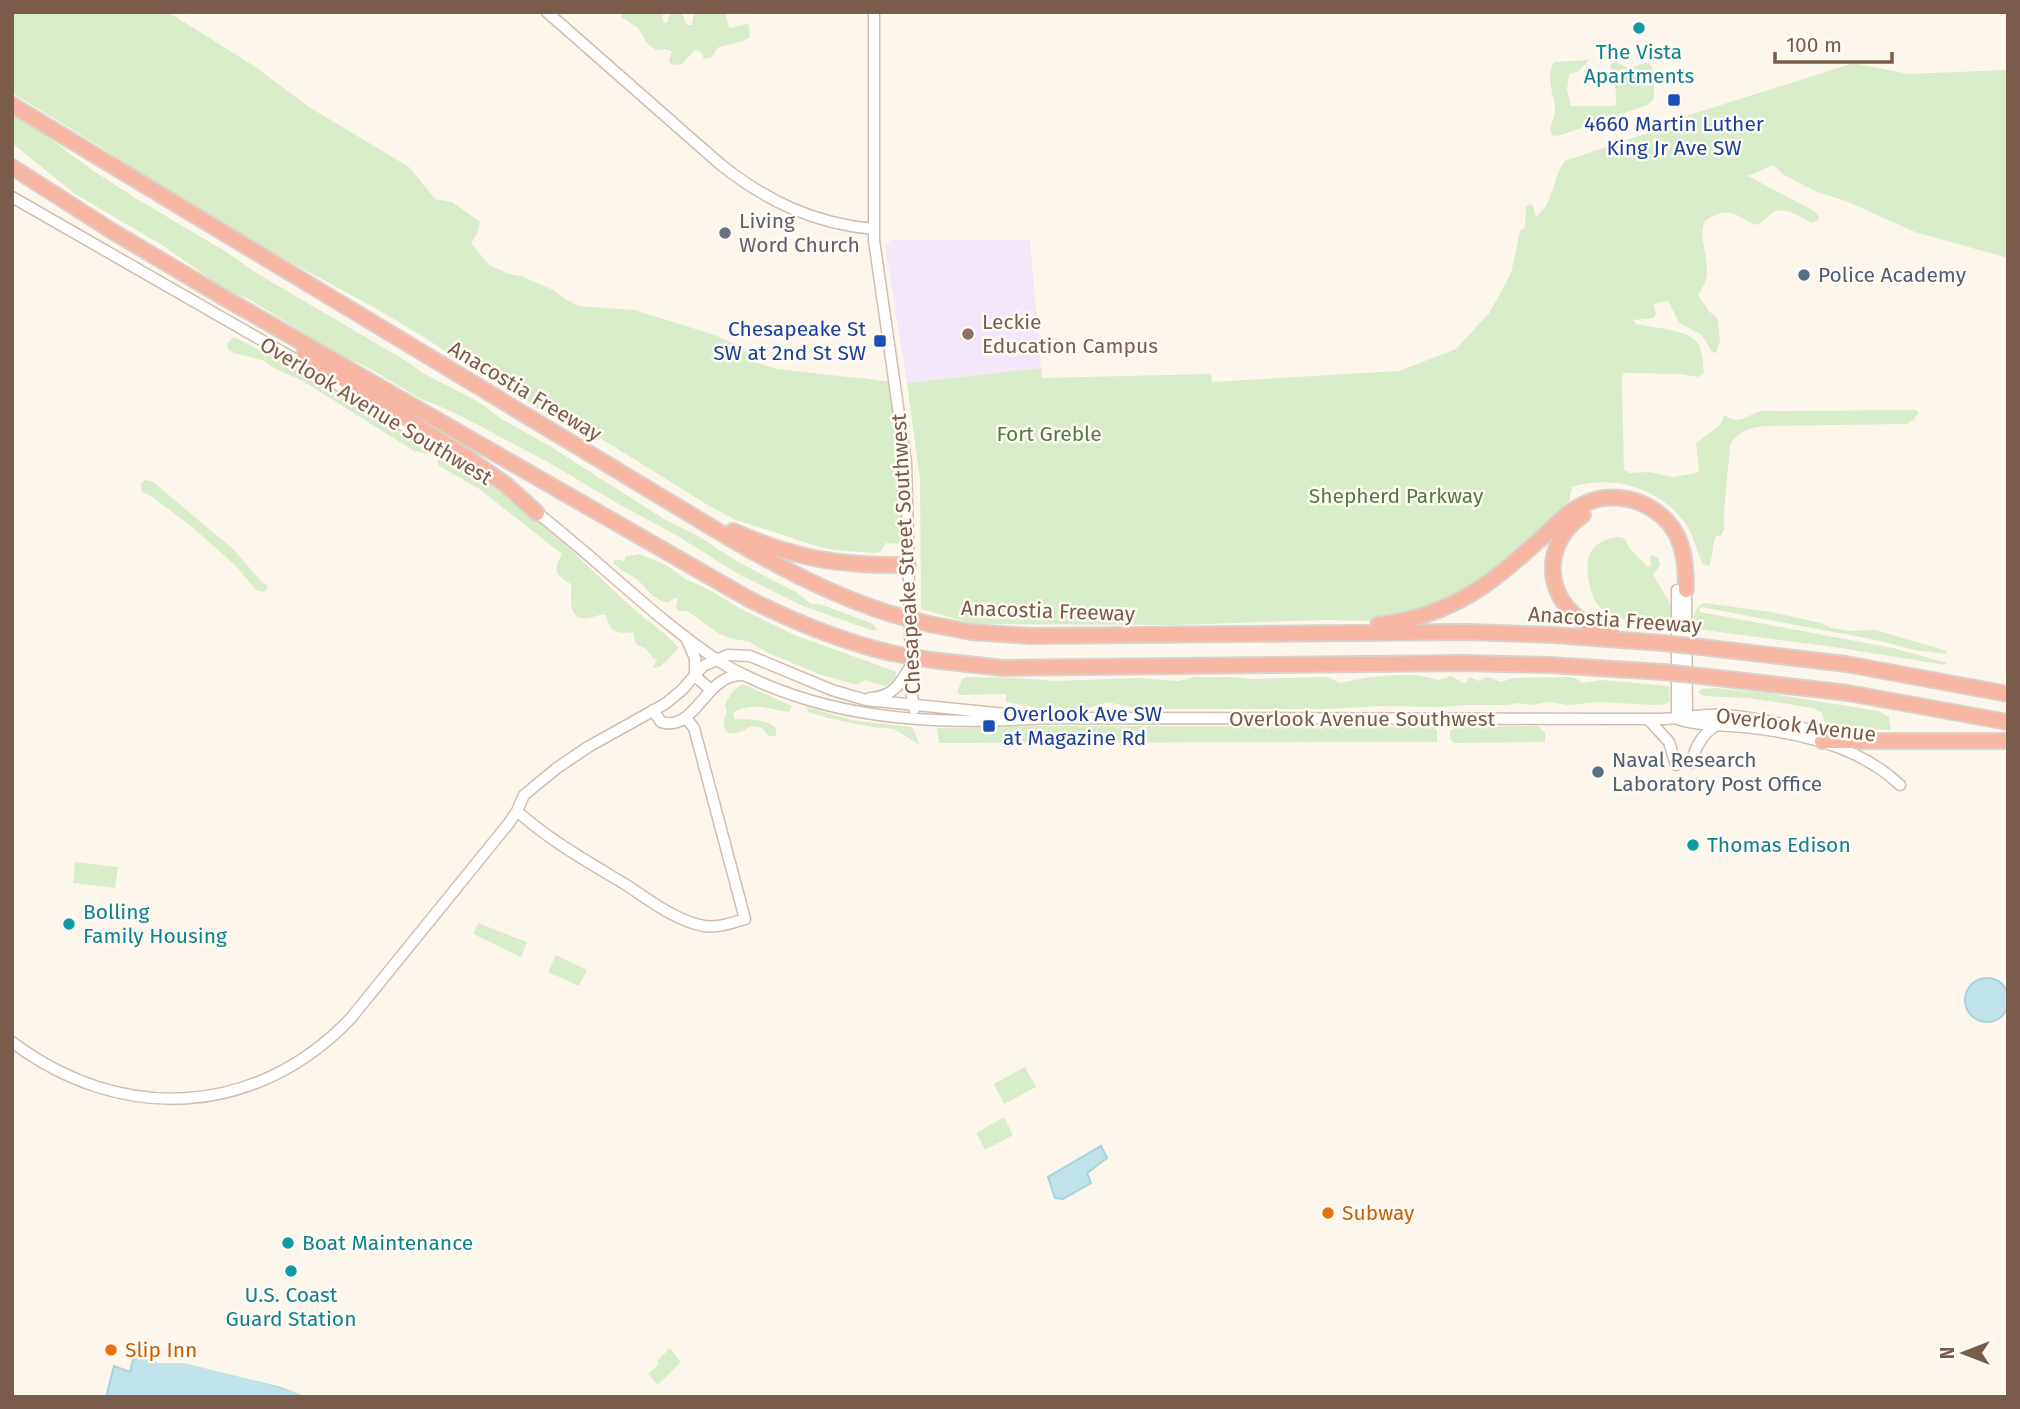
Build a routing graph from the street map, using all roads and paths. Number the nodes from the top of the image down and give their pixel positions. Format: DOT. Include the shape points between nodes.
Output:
graph roads {
  1 [pos="547,12"];
  2 [pos="874,12"];
  3 [pos="12,104"];
  4 [pos="12,167"];
  5 [pos="12,197"];
  6 [pos="874,229"];
  7 [pos="223,297"];
  8 [pos="633,480"];
  9 [pos="537,513"];
  10 [pos="908,565"];
  11 [pos="1681,590"];
  12 [pos="1206,635"];
  13 [pos="685,637"];
  14 [pos="1663,640"];
  15 [pos="716,659"];
  16 [pos="911,666"];
  17 [pos="745,675"];
  18 [pos="695,676"];
  19 [pos="711,690"];
  20 [pos="2008,694"];
  21 [pos="857,698"];
  22 [pos="914,706"];
  23 [pos="653,710"];
  24 [pos="686,718"];
  25 [pos="1048,718"];
  26 [pos="917,719"];
  27 [pos="1648,719"];
  28 [pos="1683,719"];
  29 [pos="2008,722"];
  30 [pos="1717,725"];
  31 [pos="1822,741"];
  32 [pos="1895,741"];
  33 [pos="2008,741"];
  34 [pos="1691,763"];
  35 [pos="1676,765"];
  36 [pos="1900,785"];
  37 [pos="517,811"];
  38 [pos="12,1042"];
  1 -- 6 [label="street" via="746,184 801,213"];
  2 -- 6 [label="street, Chesapeake Street Southwest"];
  3 -- 8 [label="highway, Anacostia Freeway"];
  4 -- 7 [label="highway"];
  5 -- 9 [label="street, Overlook Avenue Southwest" via="324,376 486,476"];
  6 -- 10 [label="street, Chesapeake Street Southwest" via="905,455"];
  7 -- 9 [label="highway" via="475,463"];
  7 -- 29 [label="highway, bridge" via="758,604 821,632 891,653 1011,668 1463,663 1663,672 1858,695"];
  8 -- 10 [label="highway" via="777,550 834,563"];
  8 -- 12 [label="highway, Anacostia Freeway, bridge" via="788,571 838,596 891,614 971,632 1023,636"];
  9 -- 13 [label="street, Overlook Avenue Southwest"];
  10 -- 16 [label="street, Chesapeake Street Southwest"];
  11 -- 12 [label="highway" via="1684,552 1668,521 1640,503 1607,498 1579,507 1491,580 1434,611 1381,624 1262,627"];
  11 -- 14 [label="highway" via="1669,538 1655,521 1635,510 1606,507 1582,516 1565,532 1554,554 1555,586 1577,618 1604,631"];
  11 -- 28 [label="street"];
  12 -- 14 [label="highway, Anacostia Freeway" via="1458,632"];
  13 -- 15 [label="street, Overlook Avenue Southwest"];
  13 -- 18 [label="street" via="694,653"];
  14 -- 20 [label="highway, Anacostia Freeway, bridge" via="1818,660"];
  15 -- 17 [label="street, Overlook Avenue Southwest"];
  15 -- 18 [label="street"];
  15 -- 21 [label="street, Overlook Avenue Southwest" via="732,654 750,656"];
  16 -- 21 [label="street" via="893,691"];
  16 -- 22 [label="street, Chesapeake Street Southwest"];
  17 -- 19 [label="street" via="725,678"];
  17 -- 26 [label="street, Overlook Avenue Southwest" via="815,703"];
  18 -- 19 [label="street"];
  18 -- 23 [label="street"];
  19 -- 24 [label="street"];
  21 -- 22 [label="street, Overlook Avenue Southwest"];
  22 -- 25 [label="street, Overlook Avenue Southwest"];
  22 -- 26 [label="street, Chesapeake Street Southwest"];
  23 -- 24 [label="street" via="668,724"];
  23 -- 37 [label="street" via="557,768 524,795"];
  24 -- 37 [label="street" via="694,728 746,919 702,926 682,918 539,831"];
  25 -- 26 [label="street, Overlook Avenue Southwest"];
  25 -- 27 [label="street, Overlook Avenue Southwest"];
  27 -- 28 [label="street, Overlook Avenue Southwest"];
  27 -- 35 [label="street" via="1669,742"];
  28 -- 30 [label="street, Overlook Avenue"];
  28 -- 32 [label="street, Overlook Avenue" via="1708,714 1746,717"];
  30 -- 31 [label="street, Overlook Avenue"];
  30 -- 34 [label="street" via="1698,742"];
  31 -- 32 [label="highway"];
  31 -- 36 [label="street, Overlook Avenue" via="1861,758"];
  32 -- 33 [label="highway"];
  37 -- 38 [label="street" via="351,1018 312,1054 267,1079 203,1097 130,1096 68,1077"];
}
